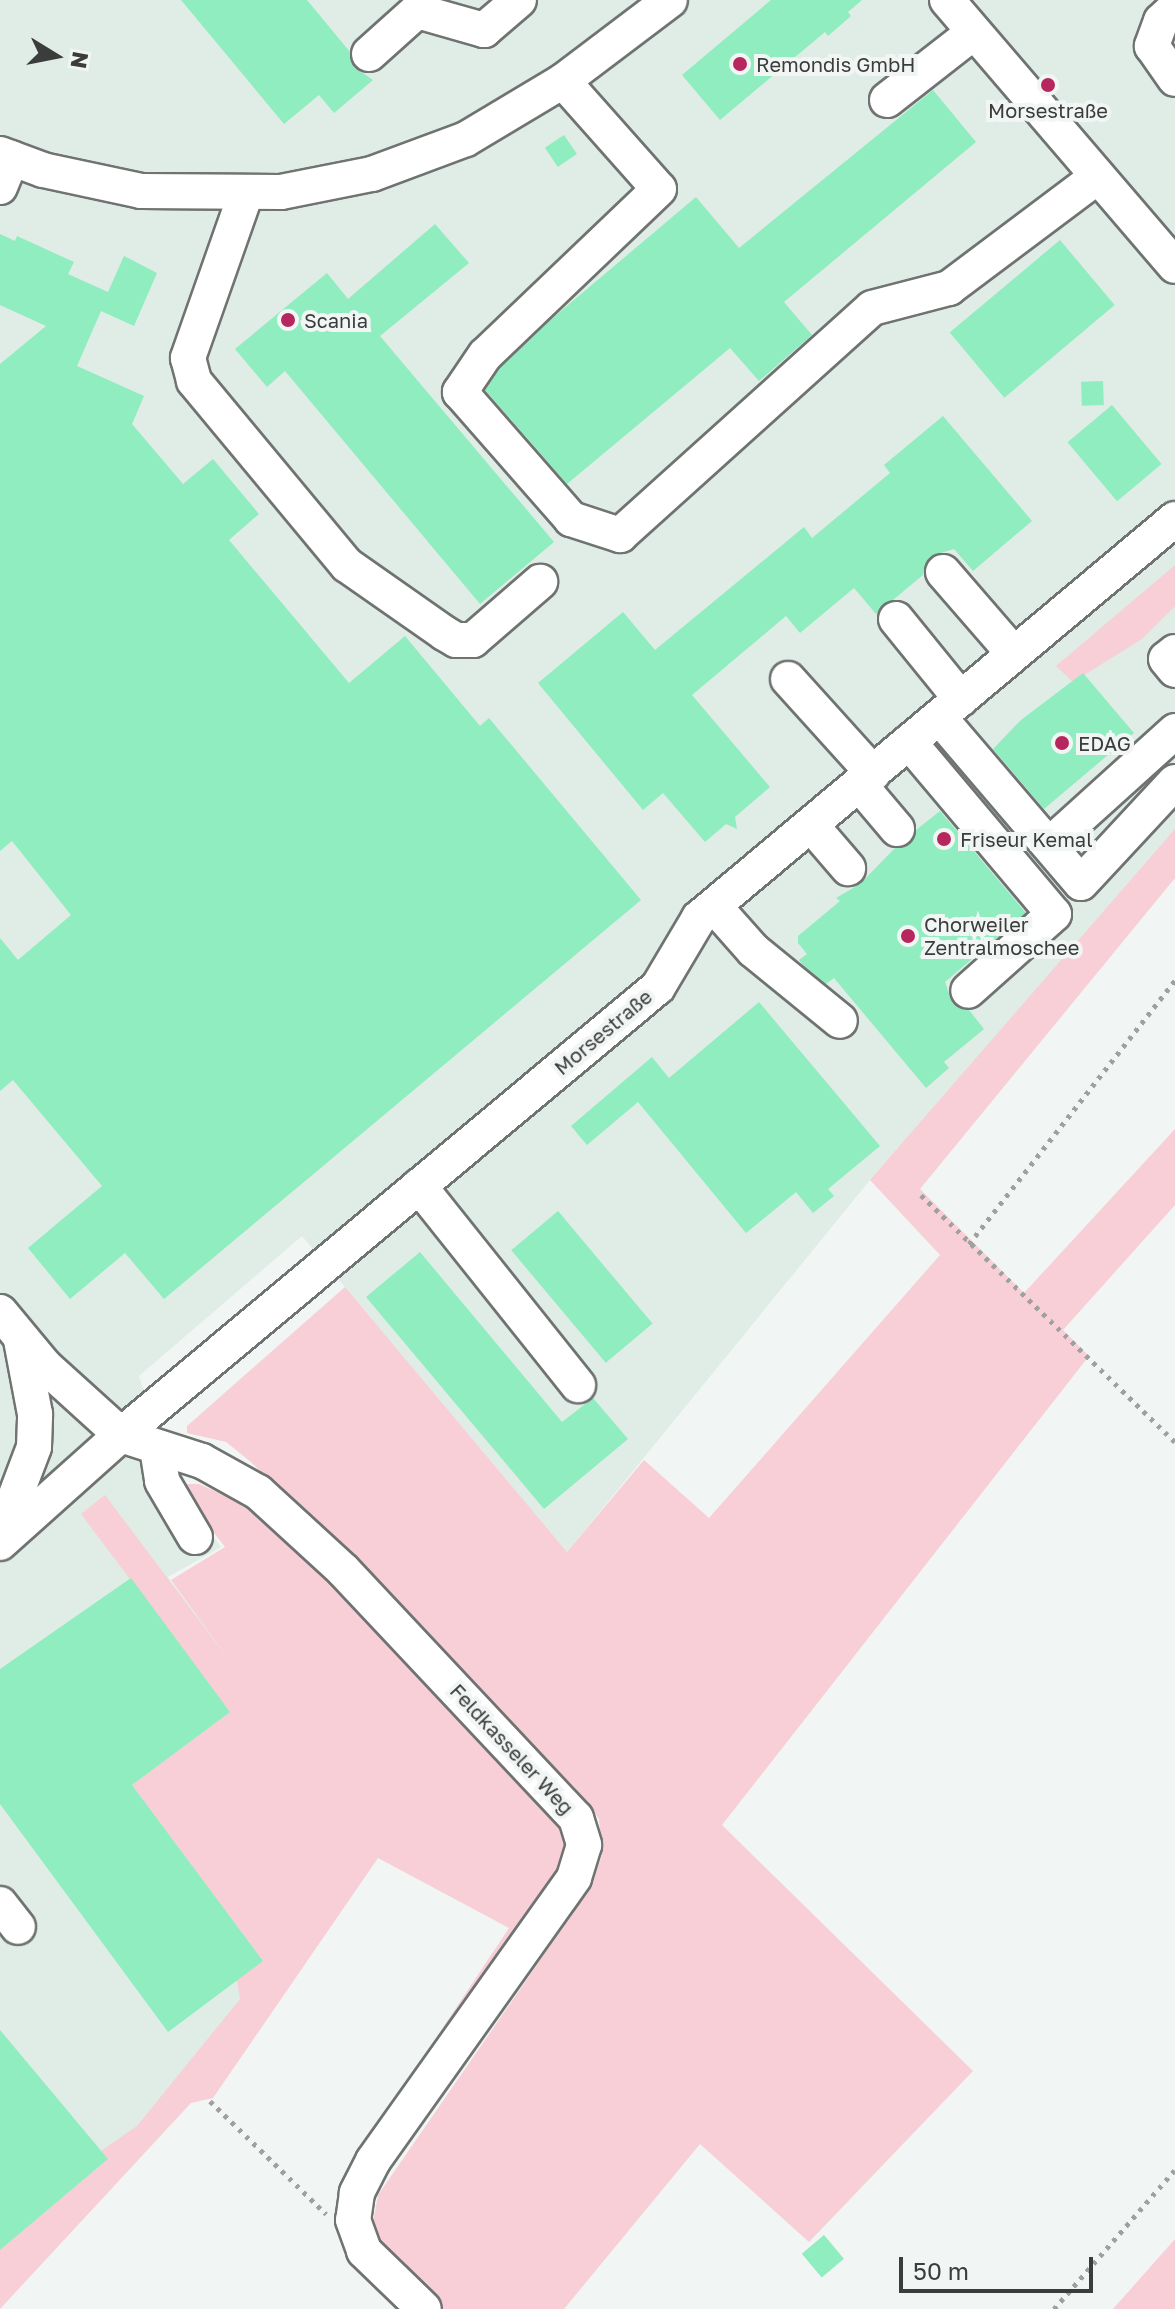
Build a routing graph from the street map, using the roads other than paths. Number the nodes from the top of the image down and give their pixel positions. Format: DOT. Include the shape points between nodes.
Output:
graph roads {
  1 [pos="519,0"];
  2 [pos="670,0"];
  3 [pos="947,0"];
  4 [pos="1175,8"];
  5 [pos="974,32"];
  6 [pos="369,54"];
  7 [pos="1175,79"];
  8 [pos="563,81"];
  9 [pos="887,100"];
  10 [pos="4,167"];
  11 [pos="1098,176"];
  12 [pos="246,193"];
  13 [pos="1175,266"];
  14 [pos="1175,519"];
  15 [pos="943,572"];
  16 [pos="540,582"];
  17 [pos="896,619"];
  18 [pos="1175,652"];
  19 [pos="1014,654"];
  20 [pos="1175,670"];
  21 [pos="788,679"];
  22 [pos="950,708"];
  23 [pos="1175,731"];
  24 [pos="909,742"];
  25 [pos="866,778"];
  26 [pos="1175,782"];
  27 [pos="811,825"];
  28 [pos="897,829"];
  29 [pos="1049,845"];
  30 [pos="848,868"];
  31 [pos="714,906"];
  32 [pos="968,991"];
  33 [pos="840,1021"];
  34 [pos="419,1186"];
  35 [pos="10,1324"];
  36 [pos="578,1385"];
  37 [pos="121,1435"];
  38 [pos="157,1448"];
  39 [pos="0,1537"];
  40 [pos="195,1537"];
  41 [pos="0,1543"];
  42 [pos="424,2309"];
  1 -- 6 [label="street" via="484,30 417,11"];
  2 -- 8 [label="street"];
  3 -- 5 [label="street"];
  4 -- 7 [label="street" via="1161,21 1152,46"];
  5 -- 9 [label="street"];
  5 -- 11 [label="street"];
  8 -- 11 [label="street" via="659,189 485,355 460,392 571,519 620,535 872,308 949,288"];
  8 -- 12 [label="street" via="466,139 372,174"];
  10 -- 12 [label="street" via="141,191"];
  11 -- 13 [label="street"];
  12 -- 16 [label="street" via="188,358 194,381 347,565 444,633 473,640"];
  14 -- 19 [label="street, Morsestraße"];
  15 -- 19 [label="street"];
  17 -- 22 [label="street"];
  18 -- 20 [label="street" via="1166,659"];
  19 -- 22 [label="street, Morsestraße"];
  21 -- 25 [label="street"];
  22 -- 24 [label="street, Morsestraße"];
  22 -- 29 [label="street"];
  23 -- 29 [label="street"];
  24 -- 25 [label="street, Morsestraße"];
  24 -- 32 [label="street" via="1054,914"];
  25 -- 27 [label="street, Morsestraße"];
  25 -- 28 [label="street"];
  26 -- 29 [label="street" via="1081,883"];
  27 -- 30 [label="street"];
  27 -- 31 [label="street, Morsestraße"];
  31 -- 33 [label="street" via="753,950"];
  31 -- 34 [label="street, Morsestraße" via="699,918 658,987"];
  34 -- 36 [label="street"];
  34 -- 37 [label="street, Morsestraße"];
  35 -- 37 [label="street, Feldkasseler Weg"];
  35 -- 39 [label="street" via="35,1414 34,1447"];
  37 -- 38 [label="street, Feldkasseler Weg"];
  37 -- 41 [label="street, Morsestraße"];
  38 -- 40 [label="street" via="162,1481"];
  38 -- 42 [label="street, Feldkasseler Weg" via="202,1461 258,1492 343,1570 576,1818 584,1845 574,1878 373,2161 357,2193 353,2220 364,2251"];
}
